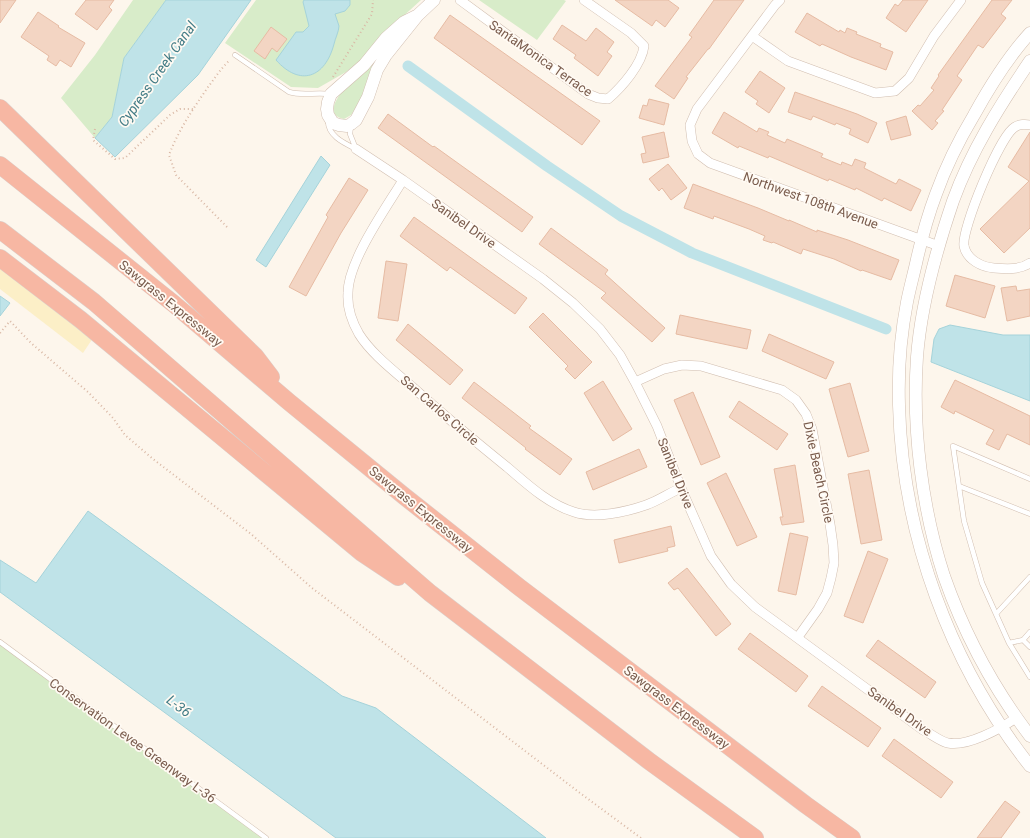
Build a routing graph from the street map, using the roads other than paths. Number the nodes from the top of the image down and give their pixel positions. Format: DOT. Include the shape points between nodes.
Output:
graph roads {
  1 [pos="434,0"];
  2 [pos="584,0"];
  3 [pos="780,0"];
  4 [pos="961,0"];
  5 [pos="460,1"];
  6 [pos="418,14"];
  7 [pos="1030,33"];
  8 [pos="752,36"];
  9 [pos="235,55"];
  10 [pos="1030,61"];
  11 [pos="327,94"];
  12 [pos="0,108"];
  13 [pos="328,115"];
  14 [pos="351,124"];
  15 [pos="1030,125"];
  16 [pos="356,149"];
  17 [pos="0,165"];
  18 [pos="403,180"];
  19 [pos="0,230"];
  20 [pos="922,240"];
  21 [pos="939,246"];
  22 [pos="0,258"];
  23 [pos="1030,263"];
  24 [pos="636,382"];
  25 [pos="289,402"];
  26 [pos="1030,479"];
  27 [pos="959,486"];
  28 [pos="681,488"];
  29 [pos="1030,514"];
  30 [pos="1030,577"];
  31 [pos="430,593"];
  32 [pos="996,614"];
  33 [pos="1030,632"];
  34 [pos="798,637"];
  35 [pos="1023,640"];
  36 [pos="0,642"];
  37 [pos="1009,643"];
  38 [pos="1030,647"];
  39 [pos="1030,677"];
  40 [pos="1016,718"];
  41 [pos="1001,728"];
  42 [pos="1030,736"];
  43 [pos="1030,766"];
  44 [pos="266,838"];
  45 [pos="755,838"];
  46 [pos="852,838"];
  1 -- 6 [label="street"];
  2 -- 5 [label="street, SantaMonica Terrace" via="631,33 644,46 643,55 636,66 608,99 588,94"];
  3 -- 8 [label="street"];
  4 -- 8 [label="street" via="934,36 909,78 896,92 875,93 788,61"];
  6 -- 11 [label="street" via="404,22 386,38 364,65"];
  6 -- 14 [label="street" via="386,55 377,70 368,98"];
  7 -- 20 [label="street" via="987,93 959,140 935,194"];
  8 -- 20 [label="street, Northwest 108th Avenue" via="697,109 690,125 692,141 698,154 710,163"];
  9 -- 11 [label="lane" via="290,92"];
  10 -- 21 [label="street" via="975,150 954,200"];
  11 -- 13 [label="street"];
  12 -- 25 [label="highway" via="255,356"];
  13 -- 14 [label="street" via="339,126"];
  13 -- 16 [label="lane, Sanibel Drive" via="328,126 332,133"];
  14 -- 16 [label="lane" via="350,134"];
  15 -- 23 [label="street" via="1015,127 1005,138 974,205 964,245 967,255 976,263 992,268 1011,269"];
  16 -- 18 [label="street, Sanibel Drive"];
  17 -- 25 [label="highway, Sawgrass Expressway" via="174,304"];
  18 -- 24 [label="street, Sanibel Drive" via="573,303 600,329"];
  18 -- 28 [label="street, San Carlos Circle" via="353,269 348,293 350,314 359,334 372,351 468,436 537,492 575,513 599,515 621,511 646,505"];
  19 -- 31 [label="highway" via="94,302"];
  20 -- 21 [label="street, Northwest 108th Avenue"];
  20 -- 41 [label="street" via="907,302 900,355 899,412 904,467 914,524 930,582 971,676"];
  21 -- 40 [label="street" via="924,307 917,356 916,406 920,464 928,519 944,576 964,623 985,667"];
  22 -- 31 [label="highway" via="81,320 362,553 392,574"];
  24 -- 28 [label="street, Sanibel Drive" via="657,426"];
  24 -- 34 [label="street, Dixie Beach Circle" via="682,365 701,366 782,390 796,400 806,414 812,429 829,517 834,563 827,593"];
  25 -- 46 [label="highway, Sawgrass Expressway" via="519,587"];
  26 -- 27 [label="lane" via="953,446"];
  27 -- 29 [label="lane"];
  27 -- 32 [label="lane" via="964,521 982,583"];
  28 -- 34 [label="street, Sanibel Drive" via="711,556 731,584 755,606"];
  30 -- 32 [label="lane"];
  31 -- 45 [label="highway" via="649,761"];
  32 -- 37 [label="lane"];
  33 -- 35 [label="lane"];
  34 -- 41 [label="street, Sanibel Drive" via="923,730 947,743 967,742"];
  35 -- 37 [label="lane"];
  35 -- 38 [label="lane"];
  36 -- 44 [label="lane, Conservation Levee Greenway L-36"];
  37 -- 39 [label="lane"];
  40 -- 41 [label="street, Sanibel Drive"];
  40 -- 42 [label="street"];
  41 -- 43 [label="street"];
}
